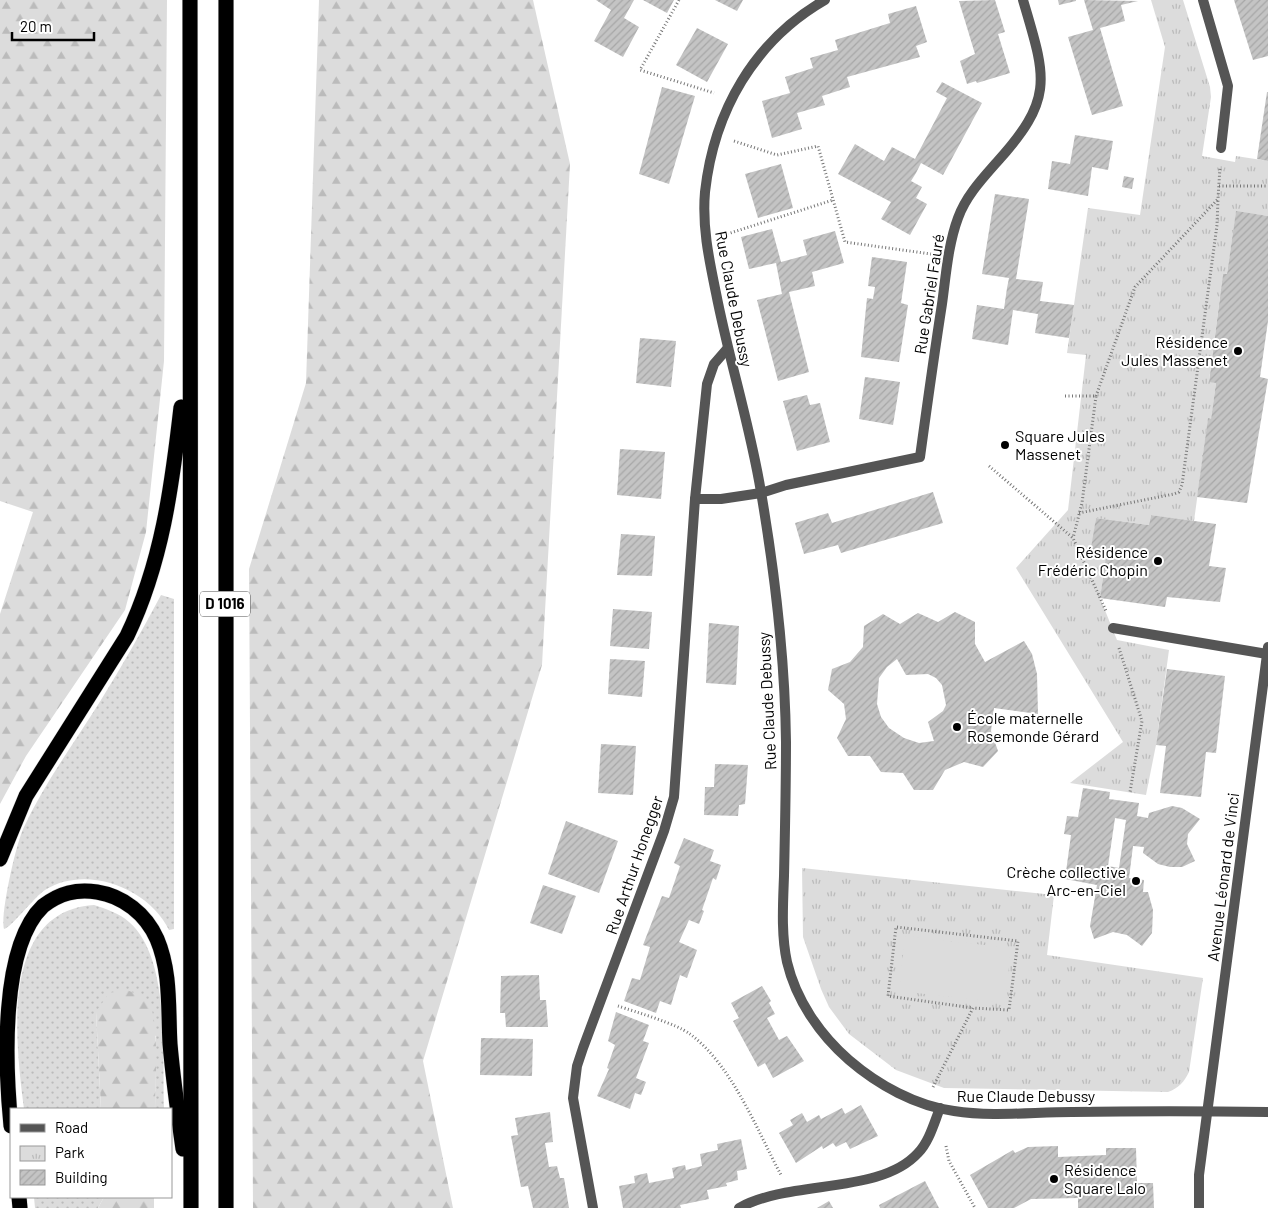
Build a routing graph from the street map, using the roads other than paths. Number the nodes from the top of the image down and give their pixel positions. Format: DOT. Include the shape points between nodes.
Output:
graph roads {
  1 [pos="190,0"];
  2 [pos="226,0"];
  3 [pos="825,0"];
  4 [pos="1023,0"];
  5 [pos="1203,0"];
  6 [pos="1220,148"];
  7 [pos="189,338"];
  8 [pos="727,349"];
  9 [pos="761,493"];
  10 [pos="695,499"];
  11 [pos="1113,628"];
  12 [pos="1268,650"];
  13 [pos="0,859"];
  14 [pos="0,1056"];
  15 [pos="8,1100"];
  16 [pos="940,1108"];
  17 [pos="1208,1111"];
  18 [pos="1268,1112"];
  19 [pos="10,1117"];
  20 [pos="190,1208"];
  21 [pos="226,1208"];
  22 [pos="593,1208"];
  23 [pos="739,1208"];
  24 [pos="1199,1208"];
  1 -- 7 [label="highway, D 1016"];
  2 -- 21 [label="highway, D 1016"];
  3 -- 8 [label="street, Rue Claude Debussy" via="775,36 754,62 731,98 716,136 705,192 706,240"];
  4 -- 9 [label="street, Rue Gabriel Fauré" via="1041,67 1036,109 1022,134 982,178 958,217 949,257 920,458 786,484"];
  5 -- 6 [label="street" via="1227,74"];
  7 -- 13 [label="highway" via="171,493 163,535 144,595 127,636 26,796"];
  7 -- 20 [label="highway, D 1016"];
  8 -- 9 [label="street, Rue Claude Debussy"];
  8 -- 10 [label="street, Rue Arthur Honegger" via="714,364 706,384"];
  9 -- 10 [label="street"];
  9 -- 16 [label="street, Rue Claude Debussy" via="784,685 783,923 788,966 804,1004 836,1048 882,1084"];
  10 -- 22 [label="street, Rue Arthur Honegger" via="674,797 577,1066 573,1098"];
  11 -- 12 [label="street"];
  12 -- 17 [label="street, Avenue Léonard de Vinci"];
  14 -- 15 [label="highway"];
  15 -- 19 [label="highway"];
  15 -- 20 [label="highway" via="4,999 8,965 20,932 38,909 63,894 90,891 119,899 148,924 166,968 170,1044"];
  16 -- 17 [label="street, Rue Claude Debussy" via="978,1113"];
  16 -- 23 [label="street" via="920,1152 902,1166 860,1180 758,1199"];
  17 -- 18 [label="street, Rue Claude Debussy"];
  17 -- 24 [label="street, Avenue Léonard de Vinci"];
}
